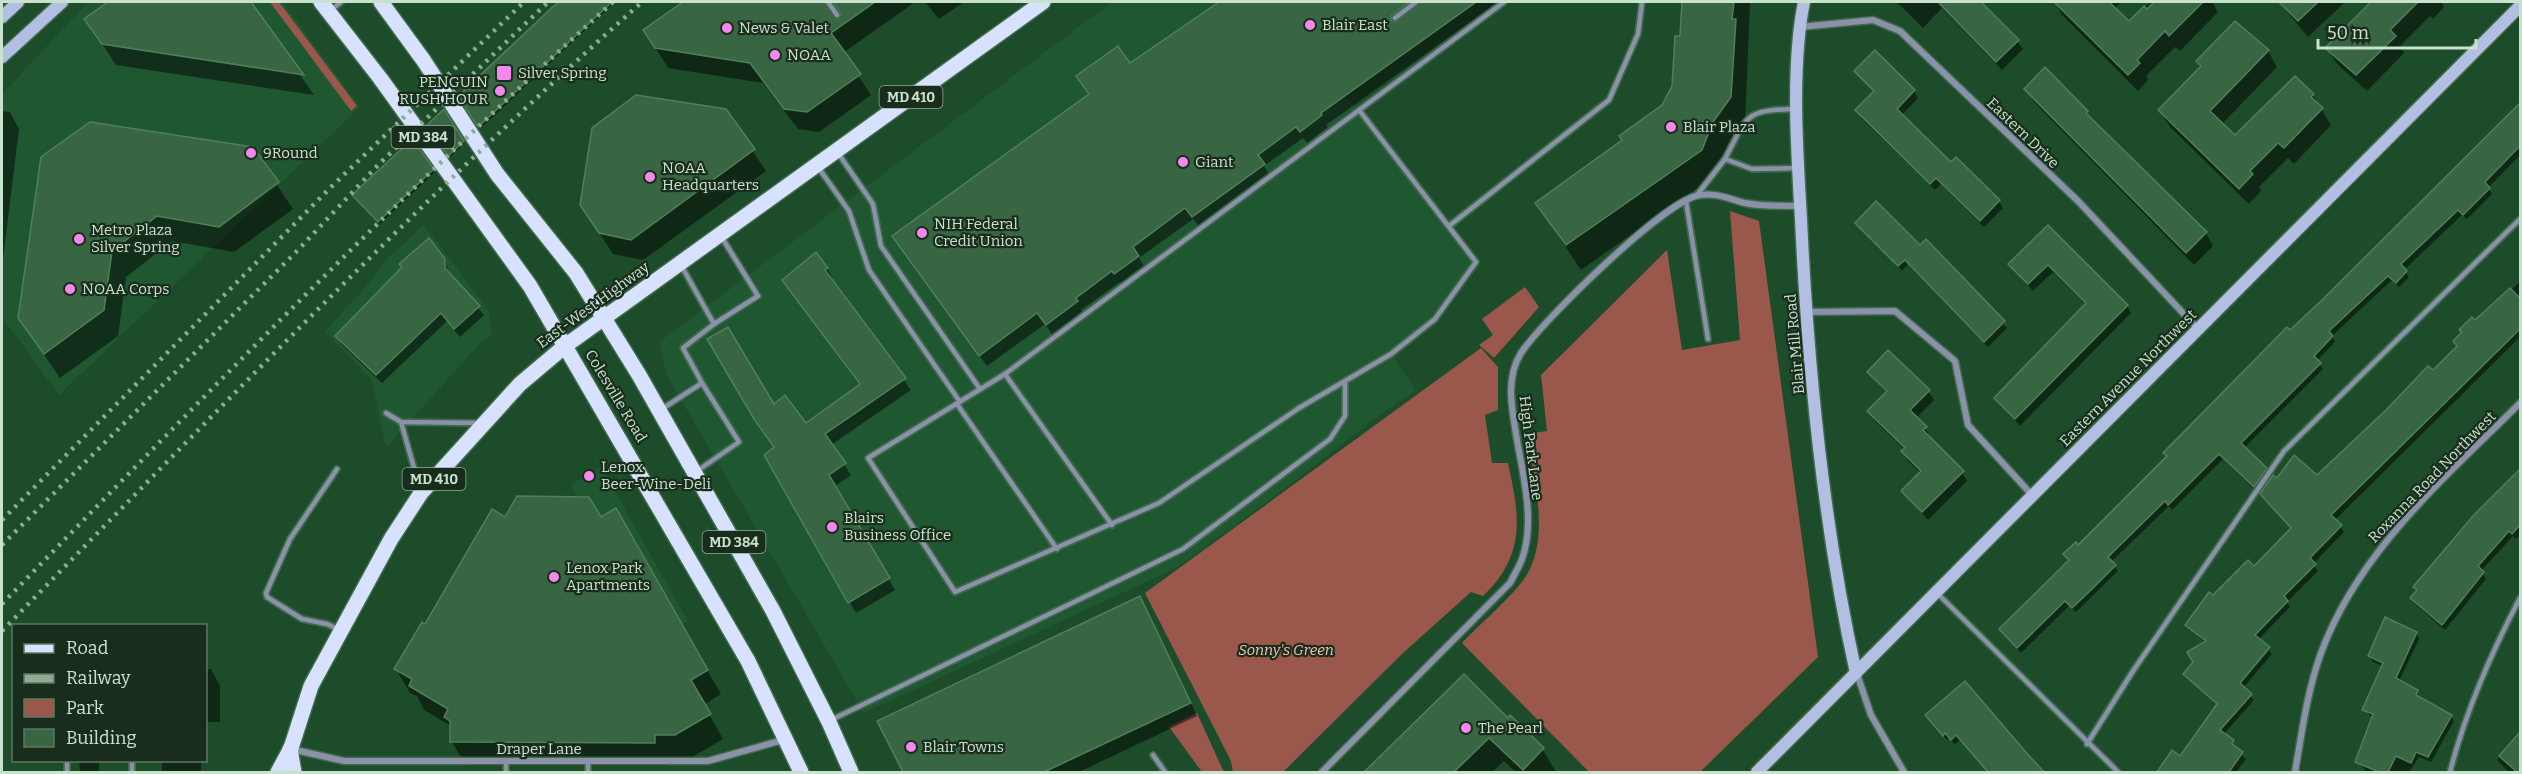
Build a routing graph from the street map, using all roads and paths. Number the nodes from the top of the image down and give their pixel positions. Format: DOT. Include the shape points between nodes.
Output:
graph roads {
  1 [pos="18,2"];
  2 [pos="62,2"];
  3 [pos="381,2"];
  4 [pos="828,2"];
  5 [pos="1043,2"];
  6 [pos="1416,2"];
  7 [pos="1504,2"];
  8 [pos="1642,2"];
  9 [pos="1802,4"];
  10 [pos="330,5"];
  11 [pos="2520,6"];
  12 [pos="837,15"];
  13 [pos="2,17"];
  14 [pos="1395,18"];
  15 [pos="1799,27"];
  16 [pos="2,57"];
  17 [pos="1798,109"];
  18 [pos="1359,110"];
  19 [pos="836,151"];
  20 [pos="1725,159"];
  21 [pos="816,165"];
  22 [pos="1798,168"];
  23 [pos="1697,195"];
  24 [pos="1686,201"];
  25 [pos="1800,206"];
  26 [pos="2520,219"];
  27 [pos="1449,226"];
  28 [pos="720,235"];
  29 [pos="680,264"];
  30 [pos="1805,312"];
  31 [pos="605,318"];
  32 [pos="714,324"];
  33 [pos="2199,329"];
  34 [pos="1708,339"];
  35 [pos="565,346"];
  36 [pos="1005,374"];
  37 [pos="702,383"];
  38 [pos="1345,383"];
  39 [pos="980,389"];
  40 [pos="959,403"];
  41 [pos="2520,403"];
  42 [pos="659,411"];
  43 [pos="386,413"];
  44 [pos="401,422"];
  45 [pos="482,423"];
  46 [pos="338,469"];
  47 [pos="694,473"];
  48 [pos="421,493"];
  49 [pos="2032,495"];
  50 [pos="1112,525"];
  51 [pos="1057,549"];
  52 [pos="1936,592"];
  53 [pos="2520,598"];
  54 [pos="340,630"];
  55 [pos="1856,673"];
  56 [pos="829,722"];
  57 [pos="787,739"];
  58 [pos="2087,744"];
  59 [pos="290,749"];
  60 [pos="1154,755"];
  61 [pos="506,761"];
  62 [pos="588,761"];
  63 [pos="278,772"];
  64 [pos="294,772"];
  65 [pos="506,772"];
  66 [pos="588,772"];
  67 [pos="801,772"];
  68 [pos="851,772"];
  69 [pos="1165,772"];
  70 [pos="1322,772"];
  71 [pos="1757,772"];
  72 [pos="1904,772"];
  73 [pos="2118,772"];
  74 [pos="2295,772"];
  75 [pos="2450,772"];
  1 -- 13 [label="street"];
  2 -- 16 [label="street"];
  3 -- 31 [label="main road, Colesville Road / MD 384" via="497,174 576,273"];
  4 -- 12 [label="lane"];
  5 -- 19 [label="main road, East-West Highway / MD 410"];
  6 -- 14 [label="lane"];
  7 -- 18 [label="lane"];
  8 -- 27 [label="lane" via="1638,34 1609,100"];
  9 -- 15 [label="street, Blair Mill Road"];
  10 -- 35 [label="main road, Colesville Road / MD 384" via="527,280"];
  11 -- 33 [label="street, Eastern Avenue Northwest"];
  15 -- 17 [label="street, Blair Mill Road"];
  15 -- 33 [label="street, Eastern Drive" via="1873,20 1900,31 2078,201"];
  17 -- 20 [label="lane" via="1753,113 1746,118"];
  17 -- 22 [label="street, Blair Mill Road"];
  18 -- 27 [label="lane"];
  18 -- 36 [label="lane"];
  19 -- 21 [label="main road, East-West Highway / MD 410"];
  19 -- 39 [label="lane" via="873,204 881,246"];
  20 -- 22 [label="lane" via="1752,169"];
  20 -- 23 [label="lane"];
  21 -- 28 [label="main road, East-West Highway / MD 410"];
  21 -- 40 [label="lane" via="849,212 869,270"];
  22 -- 25 [label="street, Blair Mill Road"];
  23 -- 24 [label="street, High Park Lane"];
  23 -- 25 [label="street"];
  24 -- 34 [label="lane"];
  24 -- 70 [label="street, High Park Lane" via="1663,214 1573,294 1521,353 1513,369 1511,392 1527,512 1522,559 1510,583"];
  25 -- 30 [label="street, Blair Mill Road"];
  26 -- 58 [label="lane" via="2284,451"];
  27 -- 38 [label="lane" via="1476,262 1435,319 1391,354"];
  28 -- 29 [label="main road, East-West Highway / MD 410"];
  28 -- 32 [label="lane" via="758,296"];
  29 -- 31 [label="main road, East-West Highway / MD 410"];
  29 -- 32 [label="lane"];
  30 -- 49 [label="street" via="1895,311 1955,361 1968,425"];
  30 -- 55 [label="street, Blair Mill Road" via="1826,489"];
  31 -- 35 [label="main road, East-West Highway / MD 410"];
  31 -- 42 [label="main road, Colesville Road / MD 384"];
  32 -- 37 [label="lane" via="683,348"];
  33 -- 49 [label="street, Eastern Avenue Northwest"];
  35 -- 45 [label="main road, East-West Highway / MD 410"];
  35 -- 57 [label="main road, Colesville Road / MD 384" via="687,552"];
  36 -- 39 [label="lane"];
  36 -- 50 [label="lane"];
  37 -- 42 [label="lane"];
  37 -- 47 [label="lane" via="739,442"];
  38 -- 50 [label="lane" via="1300,408 1159,503"];
  38 -- 56 [label="lane" via="1345,416 1330,439 1183,549"];
  39 -- 40 [label="lane"];
  40 -- 51 [label="lane"];
  40 -- 51 [label="lane" via="868,458 955,592"];
  41 -- 74 [label="street, Roxanna Road Northwest" via="2399,525 2353,586 2314,675"];
  42 -- 47 [label="main road, Colesville Road / MD 384"];
  43 -- 44 [label="lane"];
  44 -- 45 [label="lane"];
  44 -- 48 [label="lane"];
  45 -- 48 [label="main road, East-West Highway / MD 410"];
  46 -- 54 [label="lane" via="290,539 266,593 302,619"];
  47 -- 56 [label="main road, Colesville Road / MD 384" via="773,610"];
  48 -- 54 [label="main road, East-West Highway / MD 410"];
  49 -- 52 [label="street, Eastern Avenue Northwest"];
  50 -- 51 [label="lane"];
  52 -- 55 [label="street, Eastern Avenue Northwest"];
  52 -- 58 [label="lane"];
  53 -- 75 [label="lane" via="2490,654 2463,722"];
  54 -- 59 [label="main road, East-West Highway / MD 410" via="311,686"];
  55 -- 71 [label="street, Eastern Avenue Northwest"];
  55 -- 72 [label="street" via="1871,715"];
  56 -- 68 [label="main road, Colesville Road / MD 384"];
  57 -- 62 [label="street, Draper Lane" via="708,761"];
  57 -- 67 [label="main road, Colesville Road / MD 384"];
  58 -- 73 [label="lane"];
  59 -- 61 [label="street, Draper Lane" via="344,761"];
  59 -- 63 [label="main road, East-West Highway / MD 410"];
  59 -- 64 [label="main road, East-West Highway / MD 410"];
  60 -- 69 [label="lane"];
  61 -- 62 [label="street, Draper Lane"];
  61 -- 65 [label="lane"];
  62 -- 66 [label="lane"];
}
